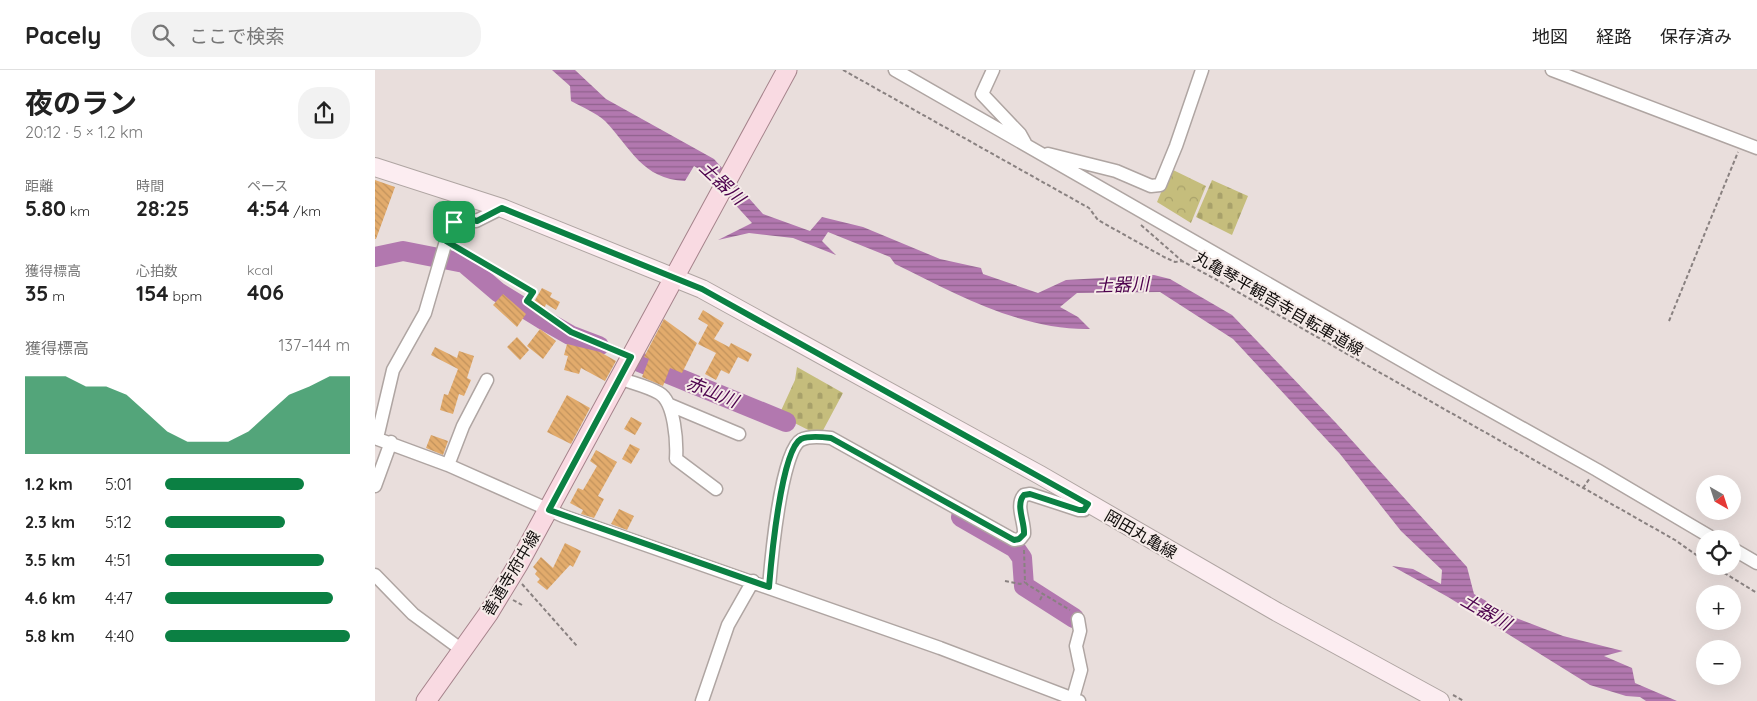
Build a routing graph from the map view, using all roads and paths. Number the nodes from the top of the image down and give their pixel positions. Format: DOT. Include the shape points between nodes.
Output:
graph roads {
  1 [pos="787,70"];
  2 [pos="843,70"];
  3 [pos="895,70"];
  4 [pos="993,70"];
  5 [pos="1202,70"];
  6 [pos="1552,70"];
  7 [pos="1565,73"];
  8 [pos="1743,142"];
  9 [pos="1030,148"];
  10 [pos="1757,148"];
  11 [pos="375,167"];
  12 [pos="502,208"];
  13 [pos="1139,223"];
  14 [pos="446,241"];
  15 [pos="1182,261"];
  16 [pos="673,278"];
  17 [pos="538,310"];
  18 [pos="1669,321"];
  19 [pos="631,357"];
  20 [pos="619,378"];
  21 [pos="487,380"];
  22 [pos="670,405"];
  23 [pos="739,434"];
  24 [pos="376,438"];
  25 [pos="391,442"];
  26 [pos="448,465"];
  27 [pos="375,486"];
  28 [pos="716,489"];
  29 [pos="1088,504"];
  30 [pos="549,510"];
  31 [pos="1699,530"];
  32 [pos="1019,539"];
  33 [pos="1741,554"];
  34 [pos="1696,555"];
  35 [pos="1757,563"];
  36 [pos="513,573"];
  37 [pos="375,575"];
  38 [pos="1727,575"];
  39 [pos="753,581"];
  40 [pos="1005,581"];
  41 [pos="1025,582"];
  42 [pos="769,587"];
  43 [pos="1043,594"];
  44 [pos="1757,594"];
  45 [pos="1040,600"];
  46 [pos="1078,619"];
  47 [pos="577,646"];
  48 [pos="462,650"];
  49 [pos="1076,700"];
  50 [pos="426,701"];
  51 [pos="702,701"];
  52 [pos="1440,701"];
  1 -- 16 [label="main road, 善通寺府中線"];
  2 -- 15 [label="path, 丸亀琴平観音寺自転車道線" via="1089,208 1101,222 1175,262"];
  3 -- 9 [label="street"];
  4 -- 9 [label="street" via="982,94"];
  5 -- 9 [label="street" via="1160,186 1151,186 1116,171"];
  6 -- 7 [label="street"];
  7 -- 8 [label="street"];
  8 -- 10 [label="street"];
  8 -- 18 [label="path"];
  9 -- 31 [label="street"];
  11 -- 12 [label="main road, 岡田丸亀線"];
  12 -- 14 [label="street" via="477,221 457,219"];
  12 -- 16 [label="main road, 岡田丸亀線"];
  13 -- 15 [label="path"];
  14 -- 17 [label="path" via="533,292 527,301"];
  14 -- 24 [label="street" via="425,314 393,370"];
  15 -- 34 [label="path, 丸亀琴平観音寺自転車道線"];
  16 -- 19 [label="main road, 善通寺府中線"];
  16 -- 29 [label="main road, 岡田丸亀線" via="702,289"];
  17 -- 19 [label="lane" via="571,332"];
  19 -- 20 [label="main road, 善通寺府中線"];
  20 -- 22 [label="street" via="660,394"];
  20 -- 30 [label="main road, 善通寺府中線"];
  21 -- 26 [label="street" via="463,426"];
  22 -- 23 [label="street"];
  22 -- 28 [label="street" via="677,443 675,459"];
  24 -- 25 [label="street"];
  25 -- 26 [label="street"];
  25 -- 27 [label="street"];
  26 -- 30 [label="street"];
  29 -- 32 [label="street" via="1084,510 1079,510 1030,494 1024,495 1020,506 1024,534"];
  29 -- 52 [label="main road, 岡田丸亀線"];
  30 -- 36 [label="main road, 善通寺府中線"];
  30 -- 39 [label="street"];
  32 -- 41 [label="path" via="1025,554"];
  32 -- 42 [label="street" via="1003,535 831,438 802,439 793,452 777,512"];
  33 -- 35 [label="street"];
  36 -- 47 [label="path"];
  36 -- 48 [label="main road, 善通寺府中線"];
  37 -- 48 [label="street" via="413,614"];
  38 -- 44 [label="path"];
  39 -- 42 [label="street"];
  39 -- 51 [label="street" via="728,625"];
  40 -- 41 [label="path"];
  41 -- 43 [label="path"];
  42 -- 49 [label="street"];
  43 -- 45 [label="path"];
  43 -- 46 [label="path"];
  46 -- 49 [label="street" via="1080,631 1076,646 1081,670"];
  48 -- 50 [label="main road, 善通寺府中線"];
}
